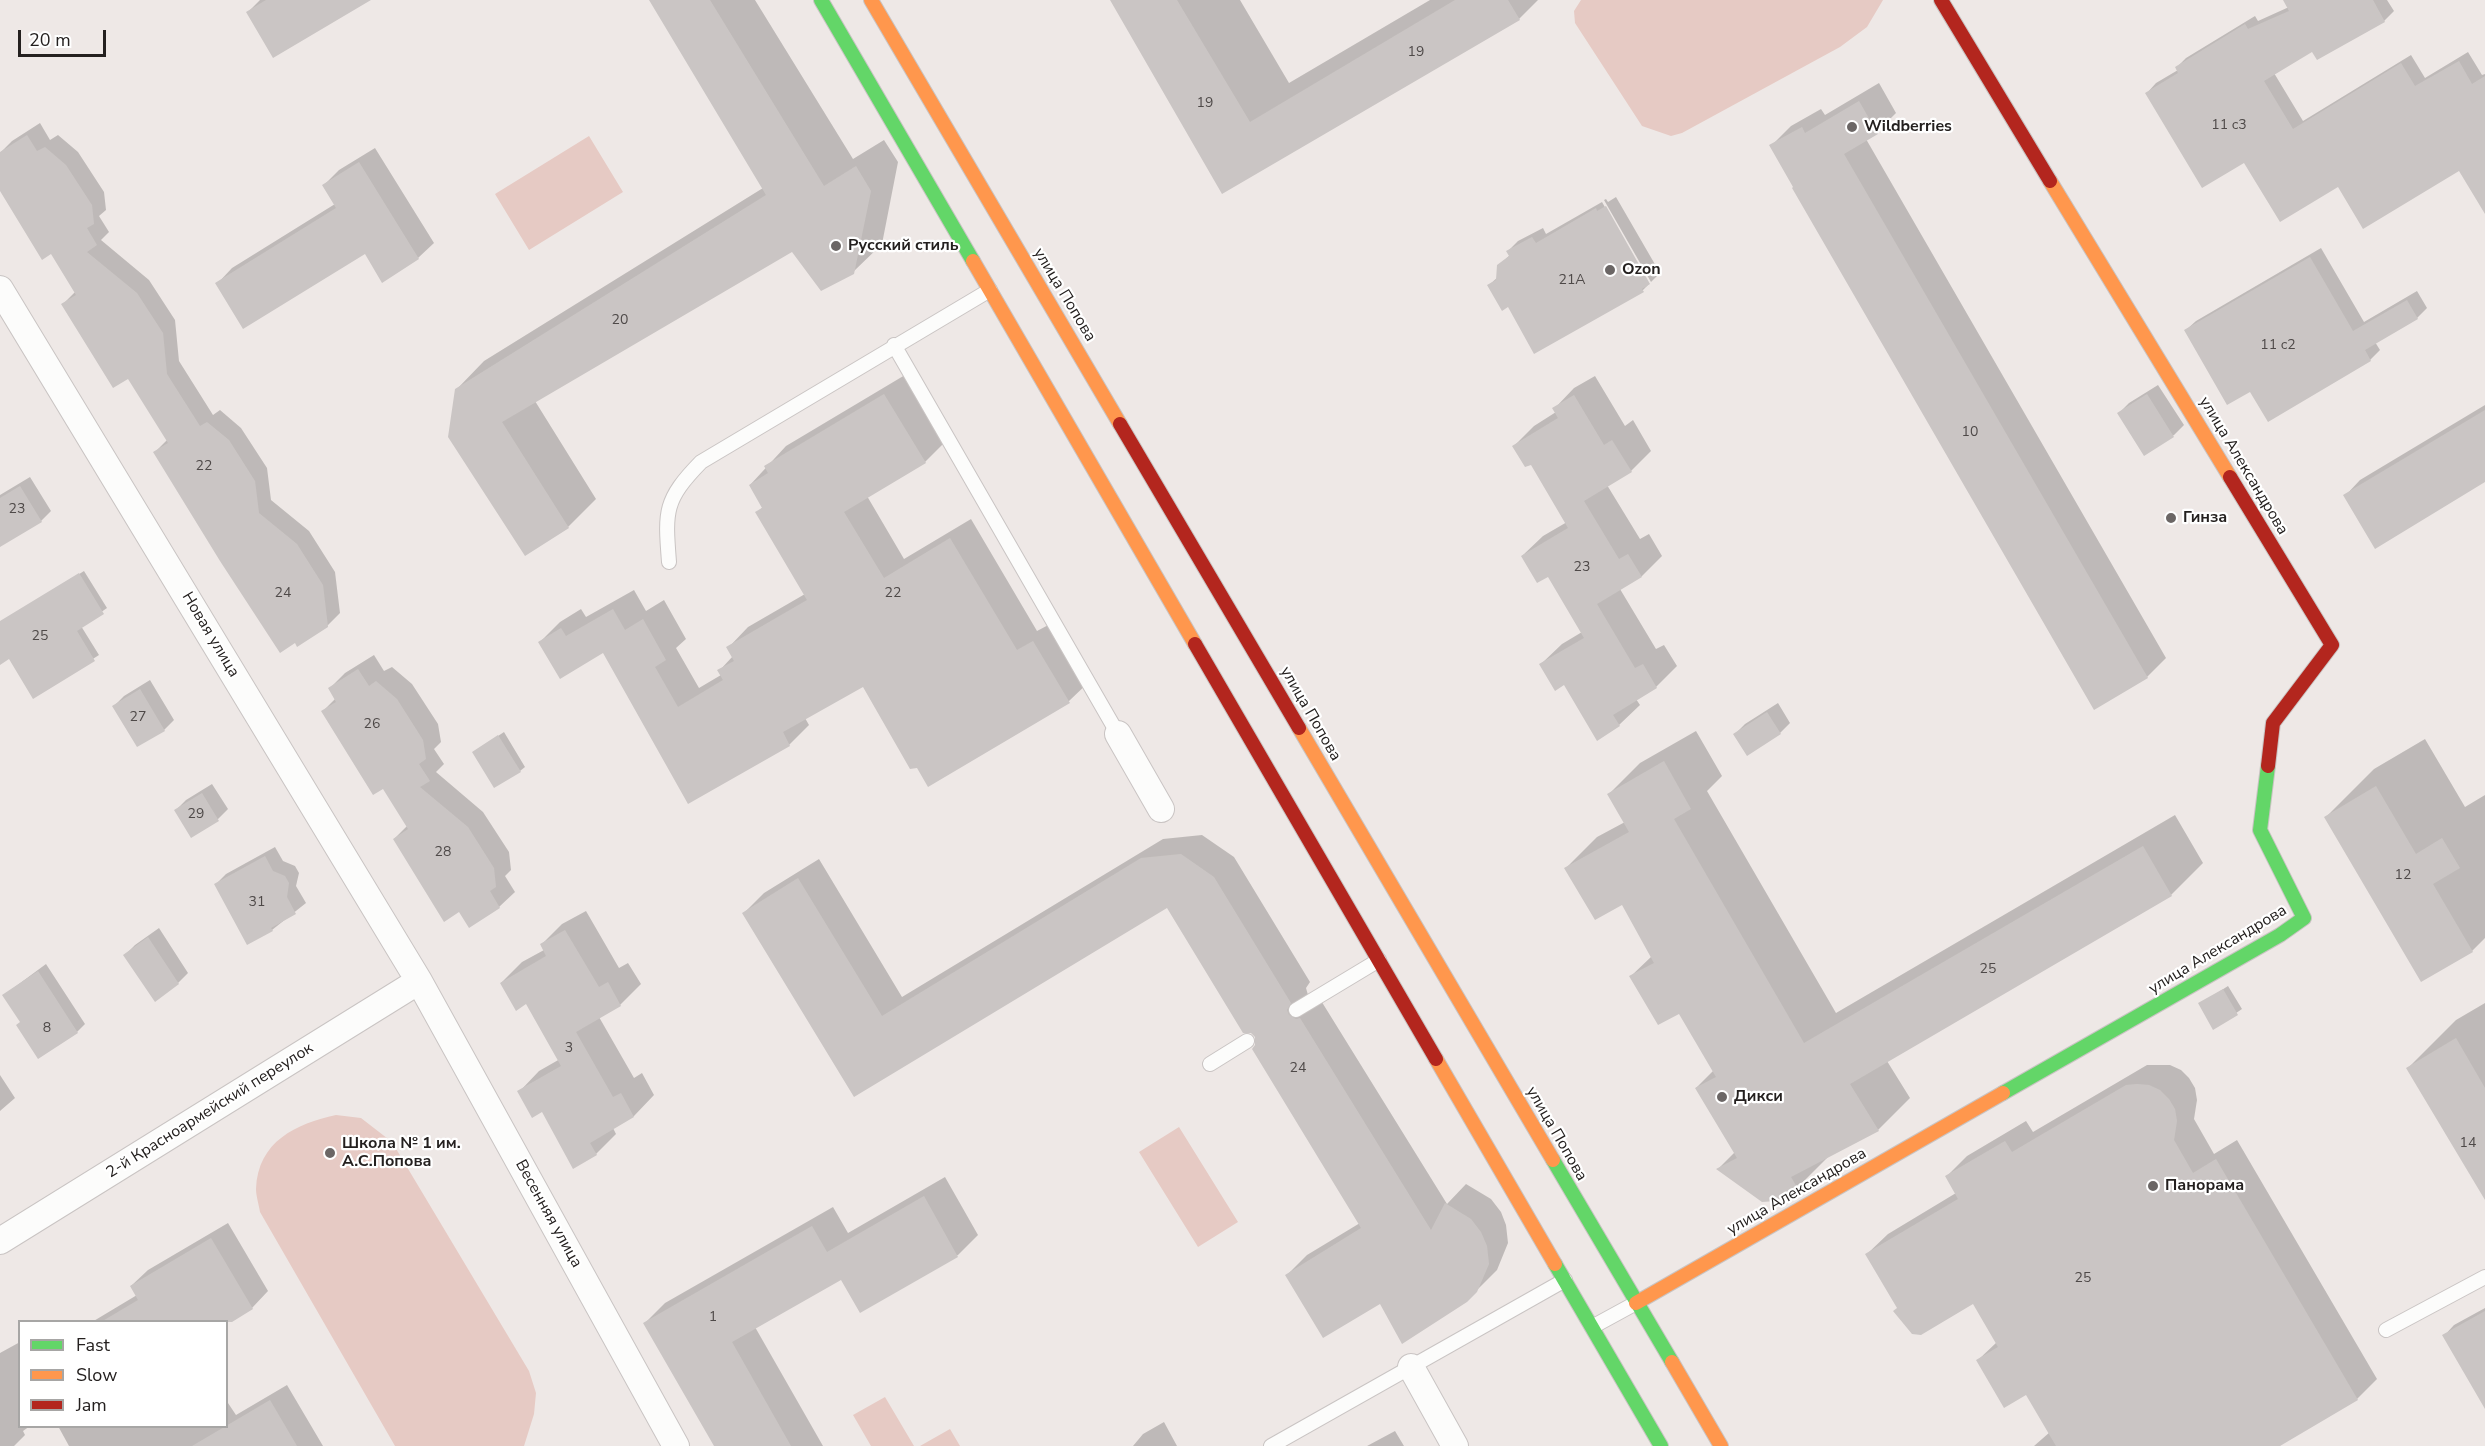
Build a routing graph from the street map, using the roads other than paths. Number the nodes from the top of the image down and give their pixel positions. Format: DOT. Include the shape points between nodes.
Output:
graph roads {
  1 [pos="821,0"];
  2 [pos="871,0"];
  3 [pos="1950,3"];
  4 [pos="0,289"];
  5 [pos="990,290"];
  6 [pos="894,345"];
  7 [pos="669,562"];
  8 [pos="1118,734"];
  9 [pos="1161,809"];
  10 [pos="1378,960"];
  11 [pos="419,981"];
  12 [pos="1296,1010"];
  13 [pos="1247,1041"];
  14 [pos="1210,1064"];
  15 [pos="0,1241"];
  16 [pos="2485,1277"];
  17 [pos="1564,1280"];
  18 [pos="1636,1303"];
  19 [pos="1592,1328"];
  20 [pos="2386,1330"];
  21 [pos="1412,1367"];
  22 [pos="676,1446"];
  23 [pos="1271,1446"];
  24 [pos="1455,1446"];
  25 [pos="1661,1446"];
  26 [pos="1720,1446"];
  1 -- 5 [label="main road"];
  2 -- 18 [label="main road, улица Попова"];
  3 -- 18 [label="main road, улица Александрова" via="2332,645 2273,723 2260,830 2304,918"];
  4 -- 11 [label="street, Новая улица"];
  5 -- 6 [label="lane"];
  5 -- 10 [label="main road"];
  6 -- 7 [label="lane" via="701,462 681,483 669,506"];
  6 -- 8 [label="lane"];
  8 -- 9 [label="street"];
  10 -- 12 [label="lane"];
  10 -- 17 [label="main road"];
  11 -- 15 [label="street, 2-й Красноармейский переулок"];
  11 -- 22 [label="street, Весенняя улица"];
  13 -- 14 [label="lane"];
  16 -- 20 [label="lane"];
  17 -- 19 [label="main road"];
  17 -- 21 [label="lane"];
  18 -- 19 [label="lane"];
  18 -- 26 [label="main road, улица Попова"];
  19 -- 25 [label="main road"];
  21 -- 23 [label="lane"];
  21 -- 24 [label="street"];
}
